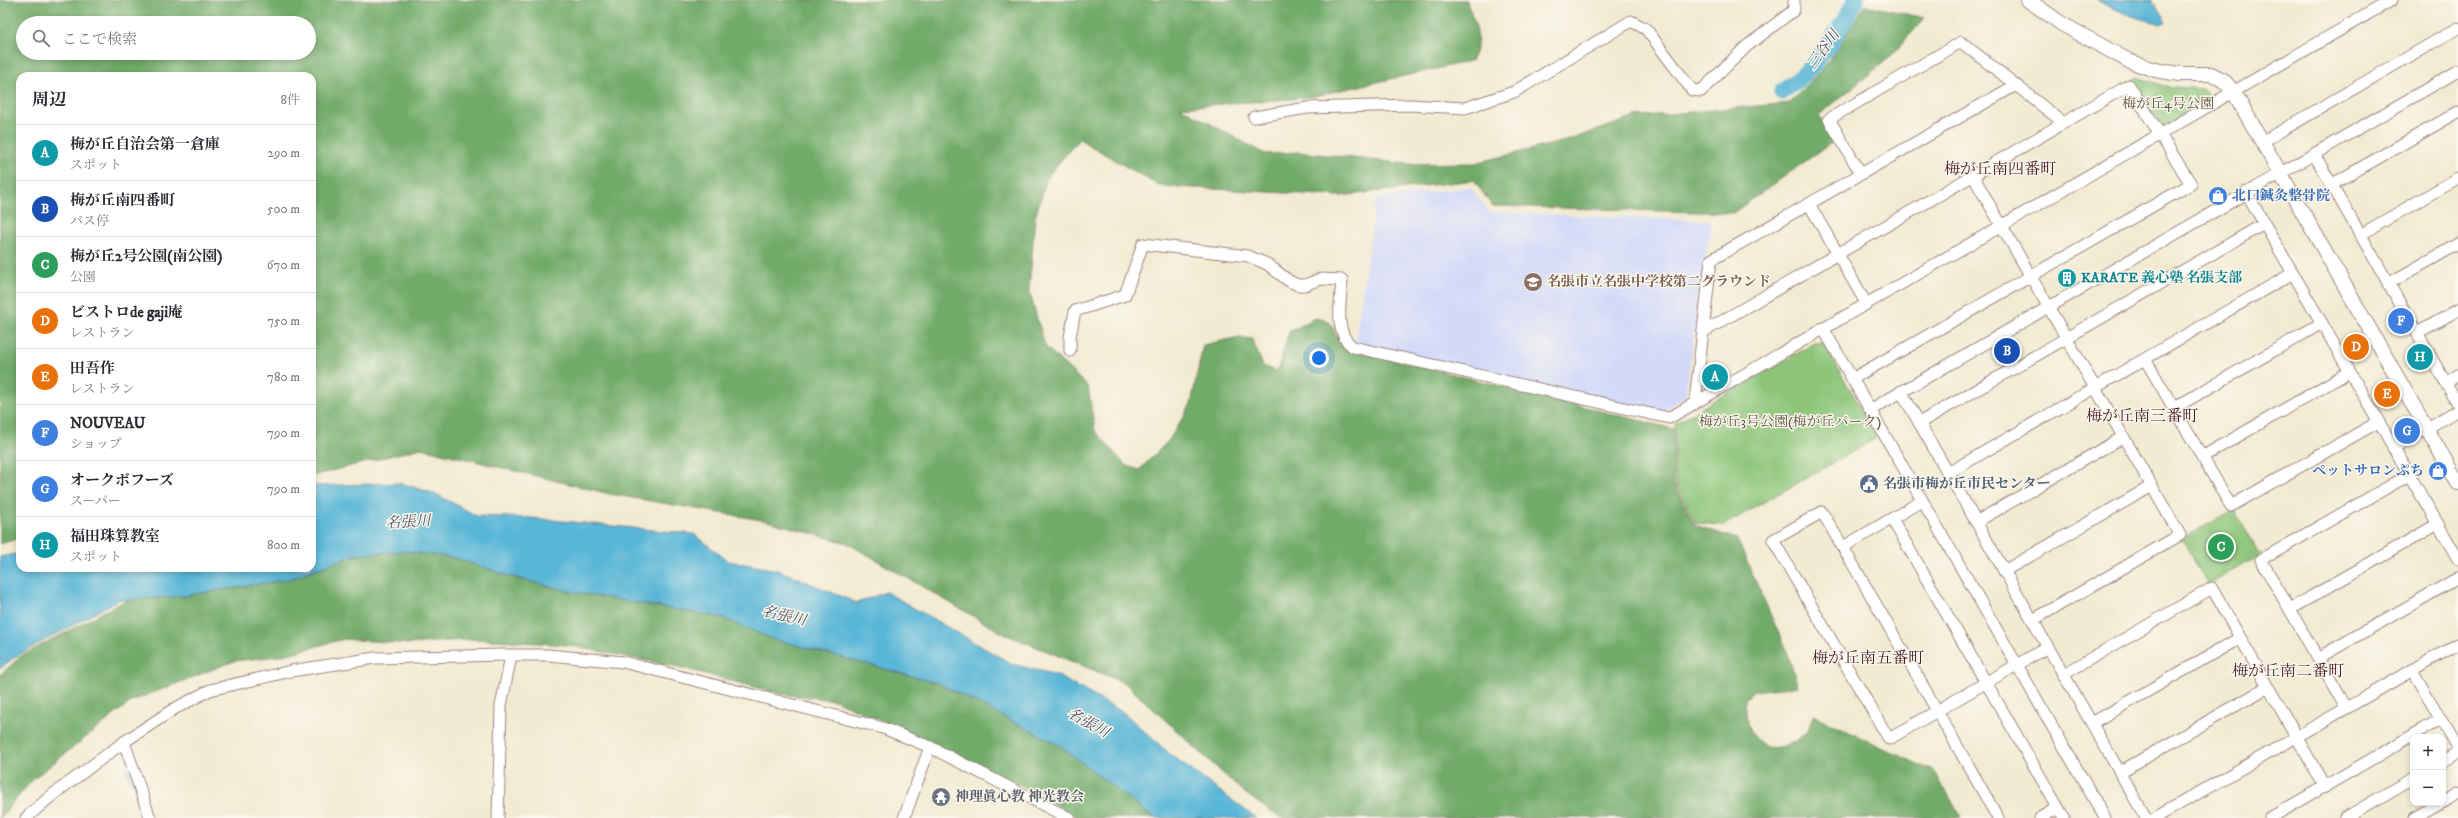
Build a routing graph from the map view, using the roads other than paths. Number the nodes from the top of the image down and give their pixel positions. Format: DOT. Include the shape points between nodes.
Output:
graph roads {
  1 [pos="1794,0"];
  2 [pos="2028,0"];
  3 [pos="2392,0"];
  4 [pos="2458,28"];
  5 [pos="2458,71"];
  6 [pos="2016,85"];
  7 [pos="2233,91"];
  8 [pos="2458,112"];
  9 [pos="1254,117"];
  10 [pos="2064,123"];
  11 [pos="2161,133"];
  12 [pos="2262,142"];
  13 [pos="2314,154"];
  14 [pos="2280,173"];
  15 [pos="1861,174"];
  16 [pos="1973,176"];
  17 [pos="2458,178"];
  18 [pos="2331,185"];
  19 [pos="2246,192"];
  20 [pos="1809,204"];
  21 [pos="2264,224"];
  22 [pos="2002,225"];
  23 [pos="2360,235"];
  24 [pos="2458,244"];
  25 [pos="1838,254"];
  26 [pos="2293,274"];
  27 [pos="2030,275"];
  28 [pos="2388,284"];
  29 [pos="1866,303"];
  30 [pos="2049,307"];
  31 [pos="2458,310"];
  32 [pos="2322,323"];
  33 [pos="1823,328"];
  34 [pos="1703,332"];
  35 [pos="2417,333"];
  36 [pos="2067,338"];
  37 [pos="1070,351"];
  38 [pos="2145,359"];
  39 [pos="2349,372"];
  40 [pos="2458,375"];
  41 [pos="1852,379"];
  42 [pos="2445,383"];
  43 [pos="2095,388"];
  44 [pos="1901,391"];
  45 [pos="1695,402"];
  46 [pos="2458,404"];
  47 [pos="2174,408"];
  48 [pos="1870,410"];
  49 [pos="2458,410"];
  50 [pos="2378,422"];
  51 [pos="1919,423"];
  52 [pos="2426,428"];
  53 [pos="2123,437"];
  54 [pos="2393,448"];
  55 [pos="2202,457"];
  56 [pos="1948,473"];
  57 [pos="2409,475"];
  58 [pos="2458,483"];
  59 [pos="2152,486"];
  60 [pos="1922,501"];
  61 [pos="1892,519"];
  62 [pos="1976,522"];
  63 [pos="2438,524"];
  64 [pos="1843,547"];
  65 [pos="2458,559"];
  66 [pos="2004,570"];
  67 [pos="2458,578"];
  68 [pos="2290,609"];
  69 [pos="2033,620"];
  70 [pos="2240,638"];
  71 [pos="2458,644"];
  72 [pos="2048,647"];
  73 [pos="511,656"];
  74 [pos="2318,658"];
  75 [pos="2017,665"];
  76 [pos="2412,670"];
  77 [pos="2064,674"];
  78 [pos="1986,683"];
  79 [pos="2268,687"];
  80 [pos="2346,707"];
  81 [pos="1937,711"];
  82 [pos="2441,719"];
  83 [pos="2092,723"];
  84 [pos="2297,736"];
  85 [pos="124,742"];
  86 [pos="930,747"];
  87 [pos="2458,749"];
  88 [pos="2458,752"];
  89 [pos="2446,759"];
  90 [pos="2120,772"];
  91 [pos="2410,780"];
  92 [pos="2325,787"];
  93 [pos="2458,794"];
  94 [pos="2446,800"];
  95 [pos="2435,806"];
  96 [pos="2058,808"];
  97 [pos="26,818"];
  98 [pos="150,818"];
  99 [pos="498,818"];
  100 [pos="904,818"];
  101 [pos="1069,818"];
  102 [pos="1998,818"];
  103 [pos="2040,818"];
  104 [pos="2064,818"];
  105 [pos="2105,818"];
  106 [pos="2146,818"];
  107 [pos="2155,818"];
  108 [pos="2270,818"];
  109 [pos="2345,818"];
  110 [pos="2415,818"];
  1 -- 9 [label="street" via="1794,10 1746,46 1701,91 1692,90 1646,29 1631,21 1514,92 1465,108 1409,105 1307,108"];
  2 -- 7 [label="street" via="2062,24 2130,61 2155,70 2180,74 2211,74 2223,80"];
  3 -- 7 [label="street"];
  4 -- 12 [label="street"];
  5 -- 13 [label="street"];
  6 -- 10 [label="street"];
  6 -- 15 [label="street"];
  6 -- 15 [label="street" via="1961,42 1829,119"];
  7 -- 11 [label="street"];
  7 -- 12 [label="street"];
  8 -- 18 [label="street"];
  10 -- 11 [label="street" via="2129,85"];
  10 -- 16 [label="street"];
  11 -- 22 [label="street"];
  11 -- 27 [label="street" via="2191,184"];
  12 -- 14 [label="street"];
  13 -- 14 [label="street"];
  13 -- 18 [label="street"];
  14 -- 19 [label="street"];
  14 -- 52 [label="street"];
  15 -- 20 [label="street"];
  16 -- 22 [label="street"];
  16 -- 25 [label="street"];
  17 -- 23 [label="street"];
  18 -- 23 [label="street"];
  19 -- 21 [label="street"];
  19 -- 30 [label="street"];
  20 -- 25 [label="street"];
  20 -- 34 [label="street" via="1712,260"];
  21 -- 26 [label="street"];
  21 -- 36 [label="street"];
  22 -- 27 [label="street"];
  22 -- 29 [label="street"];
  23 -- 28 [label="street"];
  24 -- 28 [label="street"];
  25 -- 29 [label="street"];
  25 -- 34 [label="street"];
  26 -- 32 [label="street"];
  26 -- 38 [label="street"];
  27 -- 30 [label="street"];
  27 -- 41 [label="street"];
  28 -- 35 [label="street"];
  29 -- 33 [label="street"];
  30 -- 36 [label="street"];
  30 -- 44 [label="street"];
  31 -- 35 [label="street"];
  32 -- 39 [label="street"];
  32 -- 47 [label="street"];
  33 -- 41 [label="street"];
  33 -- 45 [label="street"];
  34 -- 45 [label="street"];
  35 -- 42 [label="street"];
  36 -- 43 [label="street"];
  36 -- 51 [label="street"];
  37 -- 45 [label="street" via="1074,312 1125,295 1143,244 1248,256 1267,264 1298,285 1320,279 1342,280 1341,331 1348,344 1353,347 1669,418"];
  38 -- 43 [label="street"];
  38 -- 47 [label="street"];
  39 -- 50 [label="street"];
  39 -- 55 [label="street"];
  40 -- 42 [label="street"];
  41 -- 48 [label="street"];
  42 -- 46 [label="street"];
  43 -- 53 [label="street"];
  43 -- 56 [label="street"];
  44 -- 48 [label="street"];
  44 -- 51 [label="street"];
  47 -- 55 [label="street"];
  48 -- 60 [label="street"];
  49 -- 52 [label="street"];
  50 -- 54 [label="street"];
  50 -- 55 [label="street" via="2231,506"];
  51 -- 56 [label="street"];
  52 -- 54 [label="street"];
  52 -- 58 [label="street"];
  53 -- 59 [label="street"];
  53 -- 62 [label="street"];
  54 -- 57 [label="street"];
  56 -- 62 [label="street"];
  57 -- 63 [label="street"];
  57 -- 68 [label="street" via="2261,560"];
  59 -- 66 [label="street"];
  59 -- 69 [label="street" via="2180,535"];
  60 -- 61 [label="street"];
  60 -- 75 [label="street"];
  61 -- 64 [label="street"];
  61 -- 78 [label="street"];
  62 -- 66 [label="street"];
  63 -- 65 [label="street"];
  63 -- 68 [label="street"];
  64 -- 81 [label="street"];
  64 -- 81 [label="street" via="1822,512 1774,540 1889,739"];
  66 -- 69 [label="street"];
  67 -- 74 [label="street"];
  68 -- 74 [label="street"];
  69 -- 72 [label="street"];
  70 -- 77 [label="street" via="2212,588"];
  70 -- 79 [label="street"];
  70 -- 83 [label="street"];
  71 -- 76 [label="street"];
  72 -- 75 [label="street"];
  72 -- 77 [label="street"];
  73 -- 85 [label="street" via="375,658 249,679 203,692"];
  73 -- 86 [label="street" via="556,656 623,662 882,728"];
  73 -- 99 [label="street" via="500,706"];
  74 -- 80 [label="street"];
  75 -- 78 [label="street"];
  75 -- 105 [label="street"];
  76 -- 80 [label="street"];
  76 -- 82 [label="street"];
  77 -- 83 [label="street"];
  78 -- 81 [label="street"];
  78 -- 96 [label="street"];
  79 -- 84 [label="street"];
  79 -- 90 [label="street"];
  80 -- 84 [label="street"];
  81 -- 102 [label="street"];
  82 -- 87 [label="street"];
  82 -- 92 [label="street"];
  83 -- 90 [label="street"];
  84 -- 92 [label="street"];
  84 -- 107 [label="street"];
  85 -- 97 [label="street" via="51,796"];
  85 -- 98 [label="street"];
  86 -- 100 [label="street"];
  86 -- 101 [label="street"];
  88 -- 89 [label="street"];
  90 -- 106 [label="street"];
  91 -- 109 [label="street"];
  92 -- 108 [label="street"];
  93 -- 94 [label="street"];
  95 -- 110 [label="street"];
  96 -- 103 [label="street"];
  96 -- 104 [label="street"];
}
